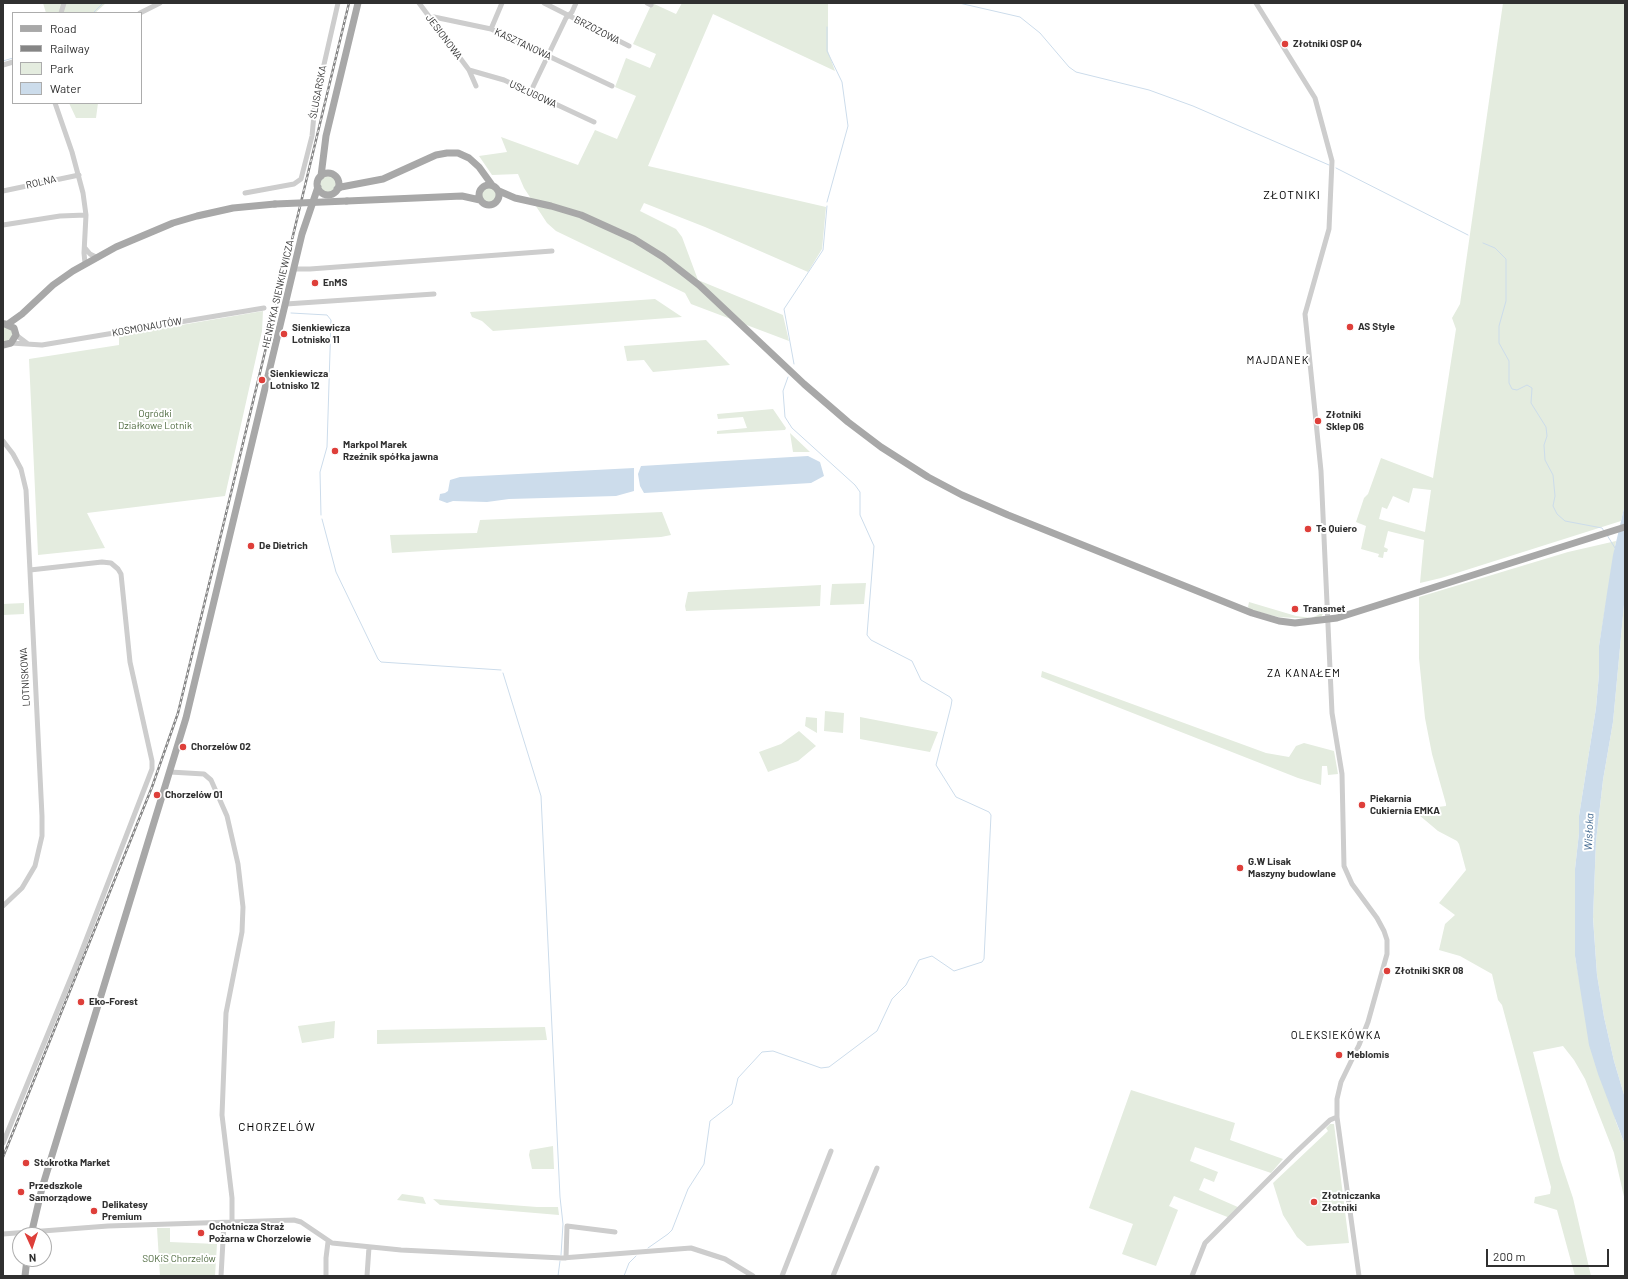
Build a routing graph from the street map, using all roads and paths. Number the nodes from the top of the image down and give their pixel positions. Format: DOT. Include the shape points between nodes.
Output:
graph roads {
  1 [pos="160,3"];
  2 [pos="338,3"];
  3 [pos="358,3"];
  4 [pos="419,3"];
  5 [pos="502,3"];
  6 [pos="544,3"];
  7 [pos="576,3"];
  8 [pos="1256,3"];
  9 [pos="142,12"];
  10 [pos="568,16"];
  11 [pos="430,19"];
  12 [pos="490,29"];
  13 [pos="629,46"];
  14 [pos="548,56"];
  15 [pos="469,70"];
  16 [pos="476,86"];
  17 [pos="612,86"];
  18 [pos="530,93"];
  19 [pos="55,104"];
  20 [pos="594,122"];
  21 [pos="324,157"];
  22 [pos="482,171"];
  23 [pos="330,173"];
  24 [pos="79,175"];
  25 [pos="321,176"];
  26 [pos="338,179"];
  27 [pos="359,183"];
  28 [pos="492,185"];
  29 [pos="318,187"];
  30 [pos="337,189"];
  31 [pos="481,189"];
  32 [pos="3,191"];
  33 [pos="499,191"];
  34 [pos="245,193"];
  35 [pos="326,194"];
  36 [pos="462,196"];
  37 [pos="516,198"];
  38 [pos="480,200"];
  39 [pos="498,201"];
  40 [pos="312,204"];
  41 [pos="86,216"];
  42 [pos="3,225"];
  43 [pos="84,248"];
  44 [pos="552,251"];
  45 [pos="96,257"];
  46 [pos="85,263"];
  47 [pos="294,268"];
  48 [pos="434,294"];
  49 [pos="286,304"];
  50 [pos="264,308"];
  51 [pos="22,314"];
  52 [pos="5,324"];
  53 [pos="16,332"];
  54 [pos="6,345"];
  55 [pos="29,345"];
  56 [pos="3,441"];
  57 [pos="1625,526"];
  58 [pos="30,570"];
  59 [pos="1327,620"];
  60 [pos="170,772"];
  61 [pos="3,906"];
  62 [pos="1337,1118"];
  63 [pos="3,1143"];
  64 [pos="831,1151"];
  65 [pos="877,1168"];
  66 [pos="224,1223"];
  67 [pos="232,1223"];
  68 [pos="33,1227"];
  69 [pos="52,1232"];
  70 [pos="614,1232"];
  71 [pos="328,1242"];
  72 [pos="369,1247"];
  73 [pos="566,1258"];
  74 [pos="221,1276"];
  75 [pos="326,1276"];
  76 [pos="367,1276"];
  77 [pos="753,1276"];
  78 [pos="782,1276"];
  79 [pos="833,1276"];
  80 [pos="1192,1276"];
  81 [pos="1359,1276"];
  1 -- 9 [label="street"];
  2 -- 34 [label="street, ŚLUSARSKA" via="315,104 312,136 299,182"];
  3 -- 21 [label="main road" via="326,136"];
  4 -- 11 [label="street, JESIONOWA"];
  5 -- 12 [label="street"];
  6 -- 10 [label="street, BRZOZOWA"];
  7 -- 10 [label="street"];
  8 -- 59 [label="street" via="1314,98 1332,161 1329,229 1306,314 1321,471"];
  10 -- 13 [label="street, BRZOZOWA"];
  10 -- 14 [label="street"];
  11 -- 12 [label="street, KASZTANOWA" via="434,17"];
  11 -- 15 [label="street, JESIONOWA"];
  12 -- 14 [label="street, KASZTANOWA"];
  14 -- 17 [label="street, KASZTANOWA"];
  14 -- 18 [label="street"];
  15 -- 16 [label="street, JESIONOWA"];
  15 -- 18 [label="street, USŁUGOWA" via="504,80"];
  18 -- 20 [label="street, USŁUGOWA"];
  19 -- 24 [label="street"];
  21 -- 23 [label="main road"];
  21 -- 25 [label="main road"];
  22 -- 27 [label="main road" via="469,158 458,153 446,153 383,179"];
  22 -- 28 [label="main road"];
  22 -- 31 [label="main road"];
  23 -- 25 [label="main road"];
  23 -- 26 [label="main road"];
  24 -- 32 [label="street, ROLNA"];
  24 -- 41 [label="street"];
  25 -- 29 [label="main road"];
  26 -- 27 [label="main road"];
  26 -- 30 [label="main road"];
  27 -- 30 [label="main road"];
  28 -- 31 [label="main road"];
  28 -- 33 [label="main road"];
  29 -- 35 [label="main road"];
  29 -- 40 [label="main road, HENRYKA SIENKIEWICZA"];
  30 -- 35 [label="main road" via="334,193"];
  31 -- 36 [label="main road"];
  31 -- 38 [label="main road"];
  33 -- 37 [label="main road"];
  33 -- 39 [label="main road"];
  35 -- 40 [label="main road"];
  36 -- 38 [label="main road"];
  36 -- 45 [label="main road, bridge" via="233,208 197,216 150,232"];
  37 -- 39 [label="main road"];
  37 -- 59 [label="main road" via="581,215 634,239 663,257 699,285 848,422 904,462 962,495 1252,613 1295,622"];
  38 -- 39 [label="main road" via="489,205"];
  40 -- 47 [label="main road, HENRYKA SIENKIEWICZA"];
  41 -- 42 [label="street" via="60,216"];
  41 -- 43 [label="street"];
  43 -- 45 [label="street"];
  43 -- 46 [label="street"];
  44 -- 47 [label="street" via="305,270"];
  45 -- 46 [label="main road"];
  46 -- 51 [label="main road" via="53,285"];
  47 -- 49 [label="main road, HENRYKA SIENKIEWICZA"];
  48 -- 49 [label="street"];
  49 -- 60 [label="main road, HENRYKA SIENKIEWICZA" via="198,673"];
  50 -- 55 [label="street, KOSMONAUTÓW" via="42,346"];
  51 -- 52 [label="main road"];
  51 -- 53 [label="main road"];
  52 -- 53 [label="main road"];
  53 -- 54 [label="main road"];
  53 -- 55 [label="street"];
  54 -- 55 [label="street, KOSMONAUTÓW"];
  56 -- 58 [label="street, LOTNISKOWA" via="21,469 26,490"];
  57 -- 59 [label="main road" via="1366,610"];
  58 -- 61 [label="street, LOTNISKOWA" via="42,836 39,855 31,874 18,892"];
  58 -- 63 [label="street" via="102,562 111,563 118,569 130,662 152,769 76,966"];
  59 -- 62 [label="street" via="1332,713 1342,774 1344,866 1354,888 1384,932 1387,954 1368,1022 1338,1091"];
  60 -- 67 [label="street" via="204,774 211,780 227,816 238,864 243,907 242,932 226,1013 222,1114 232,1198"];
  60 -- 68 [label="main road, HENRYKA SIENKIEWICZA"];
  62 -- 80 [label="street" via="1330,1120 1294,1154 1205,1243"];
  62 -- 81 [label="street"];
  64 -- 78 [label="street"];
  65 -- 79 [label="street"];
  66 -- 67 [label="street"];
  66 -- 69 [label="street" via="108,1226"];
  66 -- 74 [label="street"];
  67 -- 71 [label="street" via="294,1220 301,1222"];
  70 -- 73 [label="street" via="567,1226"];
  71 -- 72 [label="street"];
  71 -- 75 [label="street"];
  72 -- 73 [label="street"];
  72 -- 76 [label="street"];
  73 -- 77 [label="street" via="691,1248 725,1259"];
}
